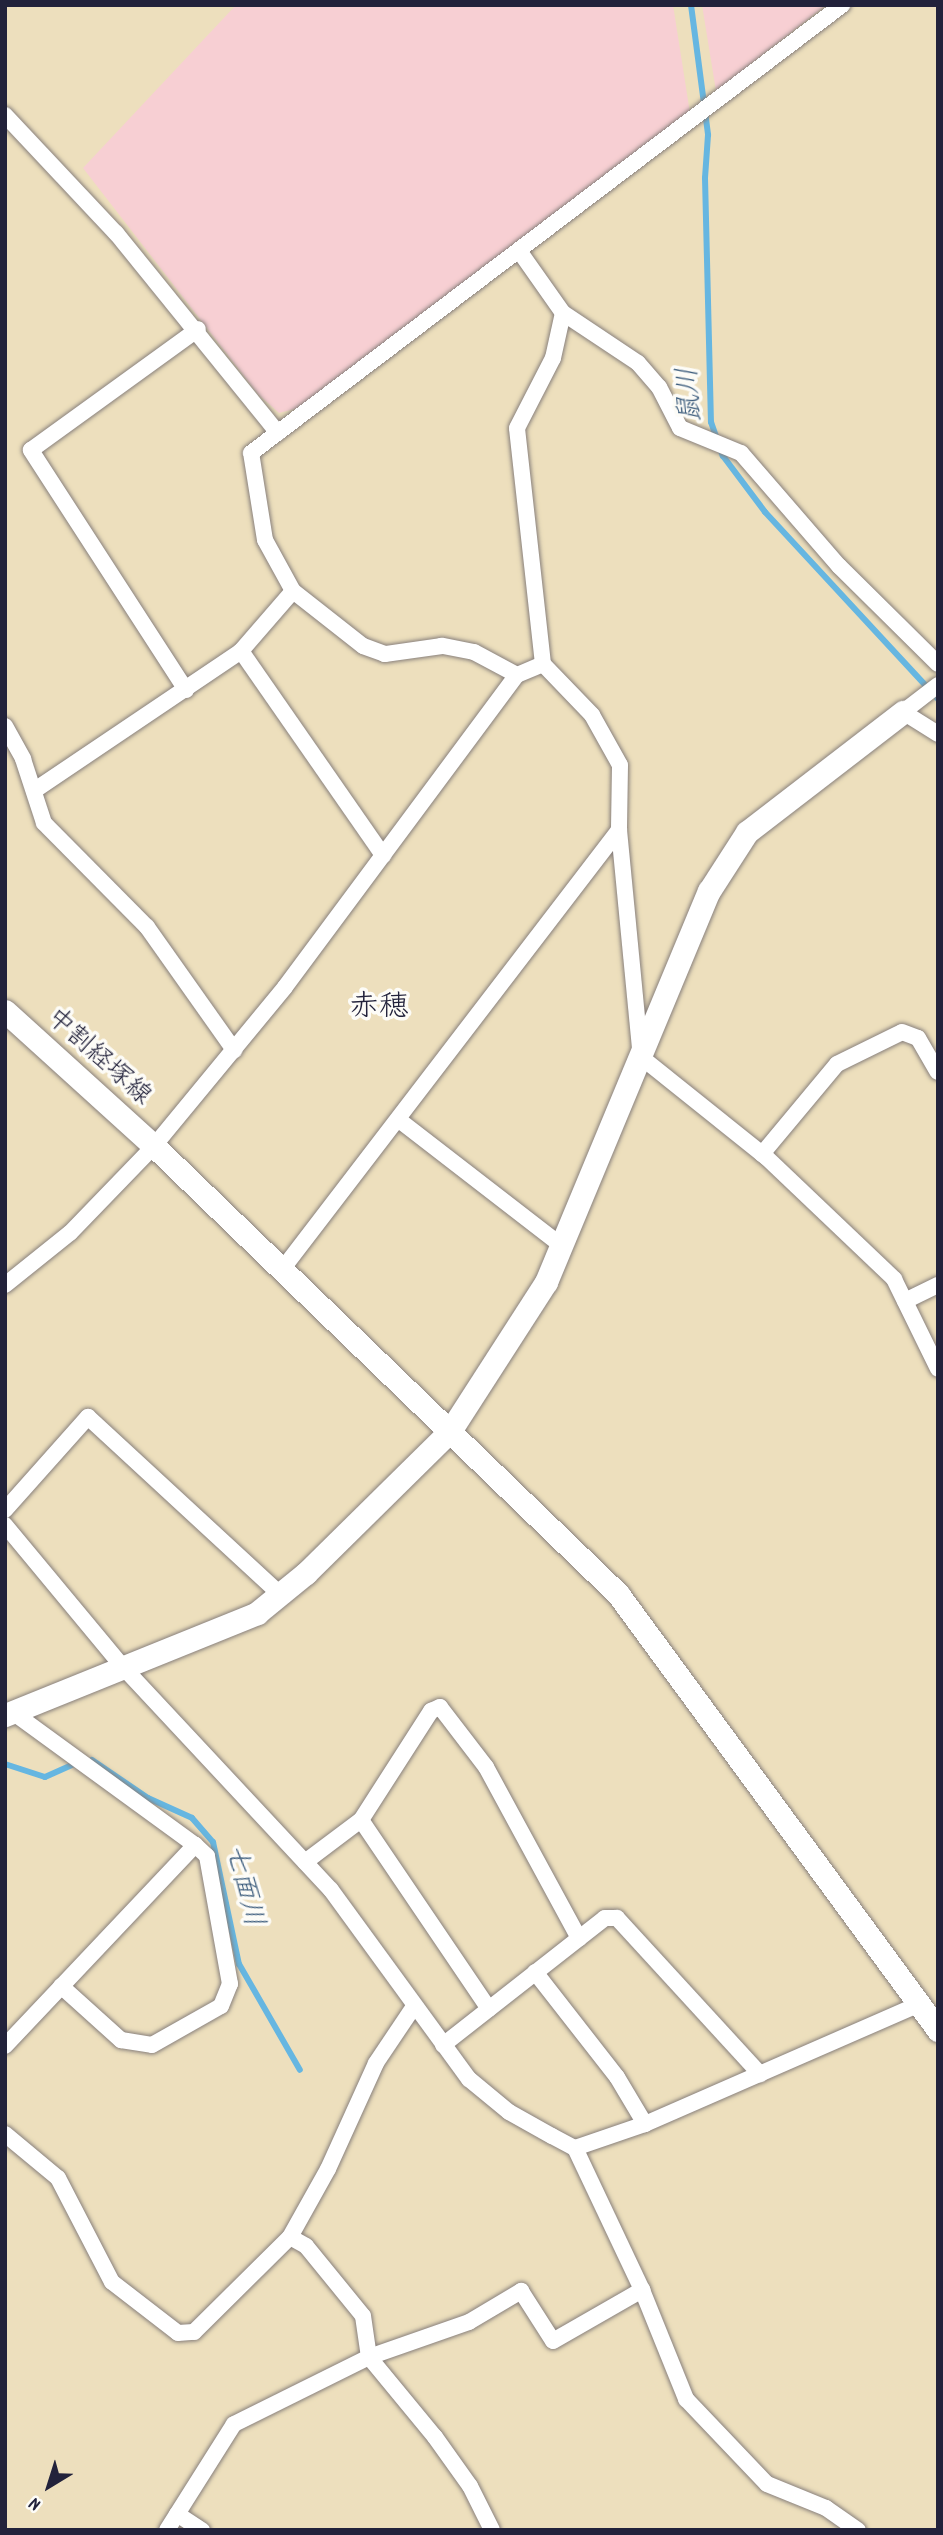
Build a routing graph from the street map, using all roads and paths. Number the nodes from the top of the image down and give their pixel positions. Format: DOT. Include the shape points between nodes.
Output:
graph roads {
  1 [pos="842,5"];
  2 [pos="5,115"];
  3 [pos="520,252"];
  4 [pos="563,313"];
  5 [pos="198,330"];
  6 [pos="278,433"];
  7 [pos="293,591"];
  8 [pos="241,651"];
  9 [pos="543,664"];
  10 [pos="938,664"];
  11 [pos="517,675"];
  12 [pos="938,685"];
  13 [pos="186,690"];
  14 [pos="911,706"];
  15 [pos="5,726"];
  16 [pos="938,734"];
  17 [pos="35,790"];
  18 [pos="618,830"];
  19 [pos="383,855"];
  20 [pos="5,1012"];
  21 [pos="234,1050"];
  22 [pos="641,1057"];
  23 [pos="938,1072"];
  24 [pos="399,1120"];
  25 [pos="154,1146"];
  26 [pos="762,1154"];
  27 [pos="562,1246"];
  28 [pos="281,1271"];
  29 [pos="5,1285"];
  30 [pos="938,1285"];
  31 [pos="905,1301"];
  32 [pos="938,1369"];
  33 [pos="450,1431"];
  34 [pos="5,1510"];
  35 [pos="5,1525"];
  36 [pos="280,1594"];
  37 [pos="123,1667"];
  38 [pos="8,1713"];
  39 [pos="361,1820"];
  40 [pos="195,1845"];
  41 [pos="305,1862"];
  42 [pos="579,1938"];
  43 [pos="535,1972"];
  44 [pos="61,1986"];
  45 [pos="920,2004"];
  46 [pos="413,2008"];
  47 [pos="489,2009"];
  48 [pos="938,2030"];
  49 [pos="443,2045"];
  50 [pos="5,2046"];
  51 [pos="761,2074"];
  52 [pos="645,2124"];
  53 [pos="5,2134"];
  54 [pos="575,2148"];
  55 [pos="290,2237"];
  56 [pos="642,2290"];
  57 [pos="369,2357"];
  58 [pos="177,2514"];
  59 [pos="167,2530"];
  60 [pos="202,2530"];
  61 [pos="492,2530"];
  62 [pos="858,2530"];
  1 -- 3 [label="street"];
  2 -- 5 [label="street" via="116,233"];
  3 -- 4 [label="street"];
  3 -- 6 [label="street"];
  4 -- 9 [label="street" via="553,358 517,428"];
  4 -- 10 [label="street" via="638,363 659,387 680,428 734,450 839,566"];
  5 -- 6 [label="street"];
  5 -- 13 [label="street" via="31,450"];
  6 -- 7 [label="street" via="251,453 265,540"];
  7 -- 8 [label="street"];
  7 -- 11 [label="street" via="363,646 385,654 442,646 474,652"];
  8 -- 13 [label="street"];
  8 -- 19 [label="street"];
  9 -- 11 [label="street"];
  9 -- 18 [label="street" via="592,715 616,753 620,765"];
  11 -- 19 [label="street"];
  12 -- 14 [label="street"];
  13 -- 17 [label="street"];
  14 -- 16 [label="street"];
  14 -- 22 [label="street" via="747,832 709,891"];
  15 -- 17 [label="street"];
  17 -- 21 [label="street" via="44,823 146,927"];
  18 -- 22 [label="street"];
  18 -- 24 [label="street"];
  19 -- 21 [label="street"];
  20 -- 25 [label="street, 中割経塚線"];
  21 -- 25 [label="street"];
  22 -- 26 [label="street"];
  22 -- 27 [label="street"];
  23 -- 26 [label="street" via="918,1038 902,1032 837,1063"];
  24 -- 27 [label="street"];
  24 -- 28 [label="street"];
  25 -- 28 [label="street, 中割経塚線"];
  25 -- 29 [label="street" via="70,1233"];
  26 -- 31 [label="street" via="894,1279"];
  27 -- 33 [label="street" via="546,1282"];
  28 -- 33 [label="street, 中割経塚線"];
  30 -- 31 [label="street"];
  31 -- 32 [label="street"];
  33 -- 36 [label="street" via="368,1515"];
  33 -- 45 [label="street, 中割経塚線" via="618,1594"];
  34 -- 36 [label="street" via="88,1417"];
  35 -- 37 [label="street"];
  36 -- 37 [label="street" via="257,1613"];
  37 -- 38 [label="street"];
  37 -- 41 [label="street"];
  38 -- 40 [label="street"];
  39 -- 41 [label="street"];
  39 -- 42 [label="street" via="431,1711 440,1707 486,1768"];
  39 -- 47 [label="street"];
  40 -- 44 [label="street"];
  40 -- 44 [label="street" via="207,1856 230,1984 220,2006 152,2045 121,2040"];
  41 -- 46 [label="street" via="352,1916"];
  42 -- 43 [label="street"];
  42 -- 51 [label="street" via="605,1918 625,1922 712,2026"];
  43 -- 47 [label="street"];
  43 -- 52 [label="street" via="617,2077"];
  44 -- 50 [label="street"];
  45 -- 48 [label="street, 中割経塚線"];
  45 -- 51 [label="street"];
  46 -- 49 [label="street"];
  46 -- 55 [label="street" via="376,2063 328,2169"];
  47 -- 49 [label="street"];
  49 -- 54 [label="street" via="469,2079 509,2112"];
  51 -- 52 [label="street"];
  52 -- 54 [label="street"];
  53 -- 55 [label="street" via="58,2178 112,2282 178,2333 194,2332 210,2321"];
  54 -- 56 [label="street"];
  55 -- 57 [label="street" via="306,2246 363,2316"];
  56 -- 57 [label="street" via="553,2341 522,2291 469,2322"];
  56 -- 62 [label="street" via="686,2399 702,2419 767,2484 826,2508"];
  57 -- 58 [label="street" via="234,2424"];
  57 -- 61 [label="street" via="470,2486"];
  58 -- 59 [label="street"];
  58 -- 60 [label="street"];
}
